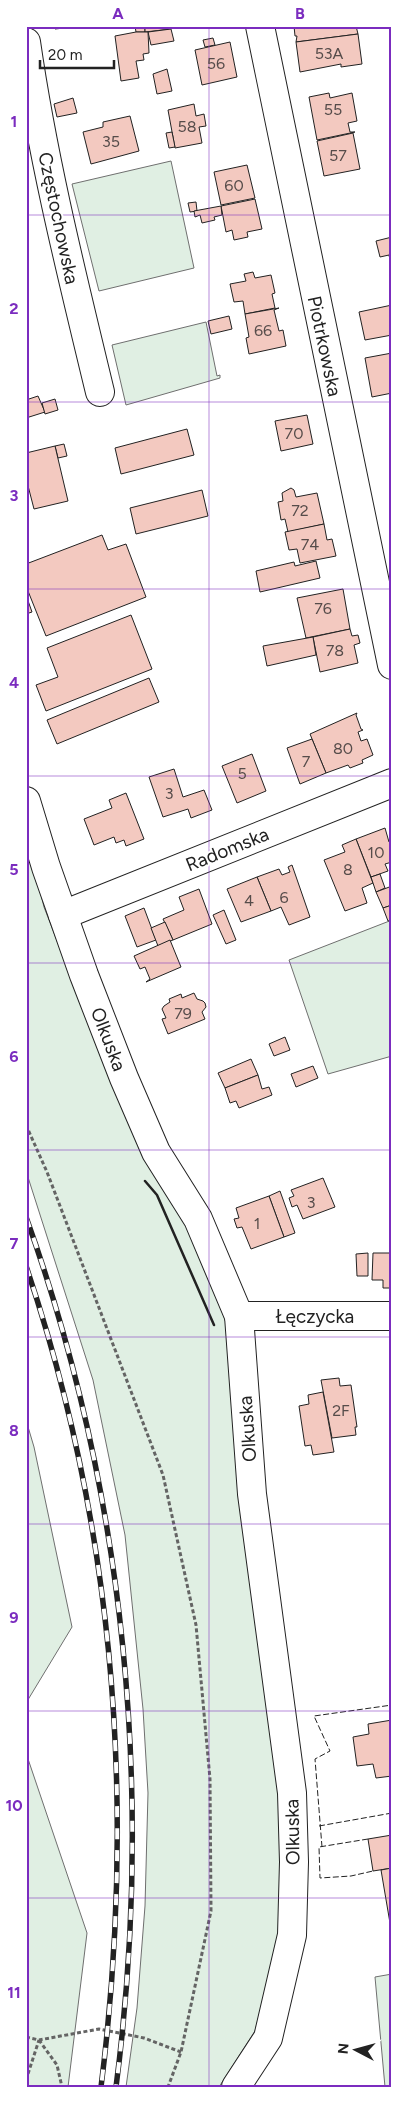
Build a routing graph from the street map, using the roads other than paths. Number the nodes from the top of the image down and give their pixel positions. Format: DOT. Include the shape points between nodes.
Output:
graph roads {
  1 [pos="260,26"];
  2 [pos="26,42"];
  3 [pos="100,392"];
  4 [pos="392,666"];
  5 [pos="392,783"];
  6 [pos="26,801"];
  7 [pos="63,916"];
  8 [pos="239,1316"];
  9 [pos="392,1316"];
  10 [pos="236,2087"];
  1 -- 4 [label="street, Piotrkowska"];
  2 -- 3 [label="street, Częstochowska" via="60,229"];
  5 -- 7 [label="street, Radomska"];
  6 -- 7 [label="street, Olkuska"];
  7 -- 8 [label="street, Olkuska" via="156,1152 198,1219"];
  8 -- 9 [label="street, Łęczycka"];
  8 -- 10 [label="street, Olkuska" via="252,1494 292,1793 294,1862 292,1934 268,2038"];
}
